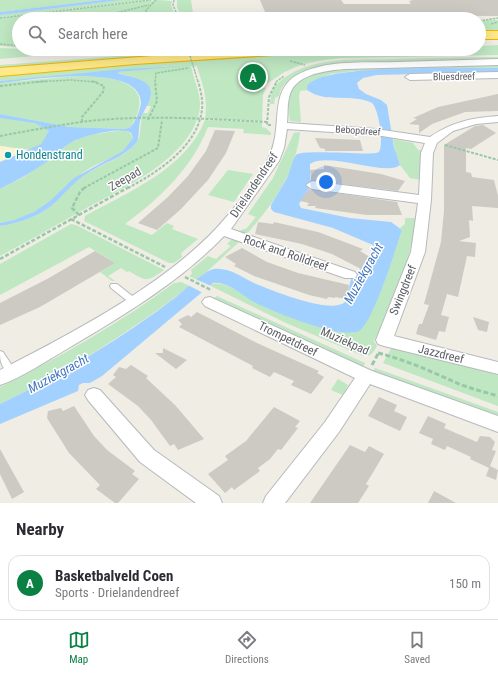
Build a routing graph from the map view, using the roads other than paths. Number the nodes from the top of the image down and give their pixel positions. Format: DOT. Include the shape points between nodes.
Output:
graph roads {
  1 [pos="486,35"];
  2 [pos="498,35"];
  3 [pos="486,42"];
  4 [pos="498,42"];
  5 [pos="91,56"];
  6 [pos="196,56"];
  7 [pos="498,62"];
  8 [pos="2,64"];
  9 [pos="498,76"];
  10 [pos="410,77"];
  11 [pos="498,119"];
  12 [pos="283,126"];
  13 [pos="432,141"];
  14 [pos="312,185"];
  15 [pos="425,200"];
  16 [pos="222,231"];
  17 [pos="350,275"];
  18 [pos="114,286"];
  19 [pos="213,295"];
  20 [pos="133,301"];
  21 [pos="381,347"];
  22 [pos="0,354"];
  23 [pos="372,366"];
  24 [pos="498,368"];
  25 [pos="6,375"];
  26 [pos="94,395"];
  27 [pos="498,424"];
  28 [pos="212,503"];
  29 [pos="273,503"];
  1 -- 2 [label="highway"];
  3 -- 4 [label="highway"];
  5 -- 8 [label="highway"];
  6 -- 8 [label="highway"];
  7 -- 12 [label="street, Drielandendreef" via="373,64 322,69 302,76 286,89"];
  9 -- 10 [label="street, Bluesdreef"];
  11 -- 13 [label="street" via="475,121 449,128"];
  12 -- 13 [label="street, Bebopdreef" via="398,134"];
  12 -- 16 [label="street, Drielandendreef" via="275,157 251,194"];
  13 -- 15 [label="street, Swingdreef" via="427,153"];
  14 -- 15 [label="street"];
  15 -- 21 [label="street, Swingdreef" via="418,252"];
  16 -- 17 [label="street, Rock and Rolldreef"];
  16 -- 20 [label="street, Drielandendreef" via="175,272"];
  18 -- 20 [label="lane"];
  19 -- 23 [label="street, Trompetdreef"];
  20 -- 25 [label="street, Drielandendreef" via="66,343"];
  21 -- 24 [label="street, Jazzdreef"];
  22 -- 25 [label="lane"];
  23 -- 27 [label="street, Trompetdreef"];
  23 -- 29 [label="street" via="332,427"];
  26 -- 28 [label="street" via="147,456"];
}
